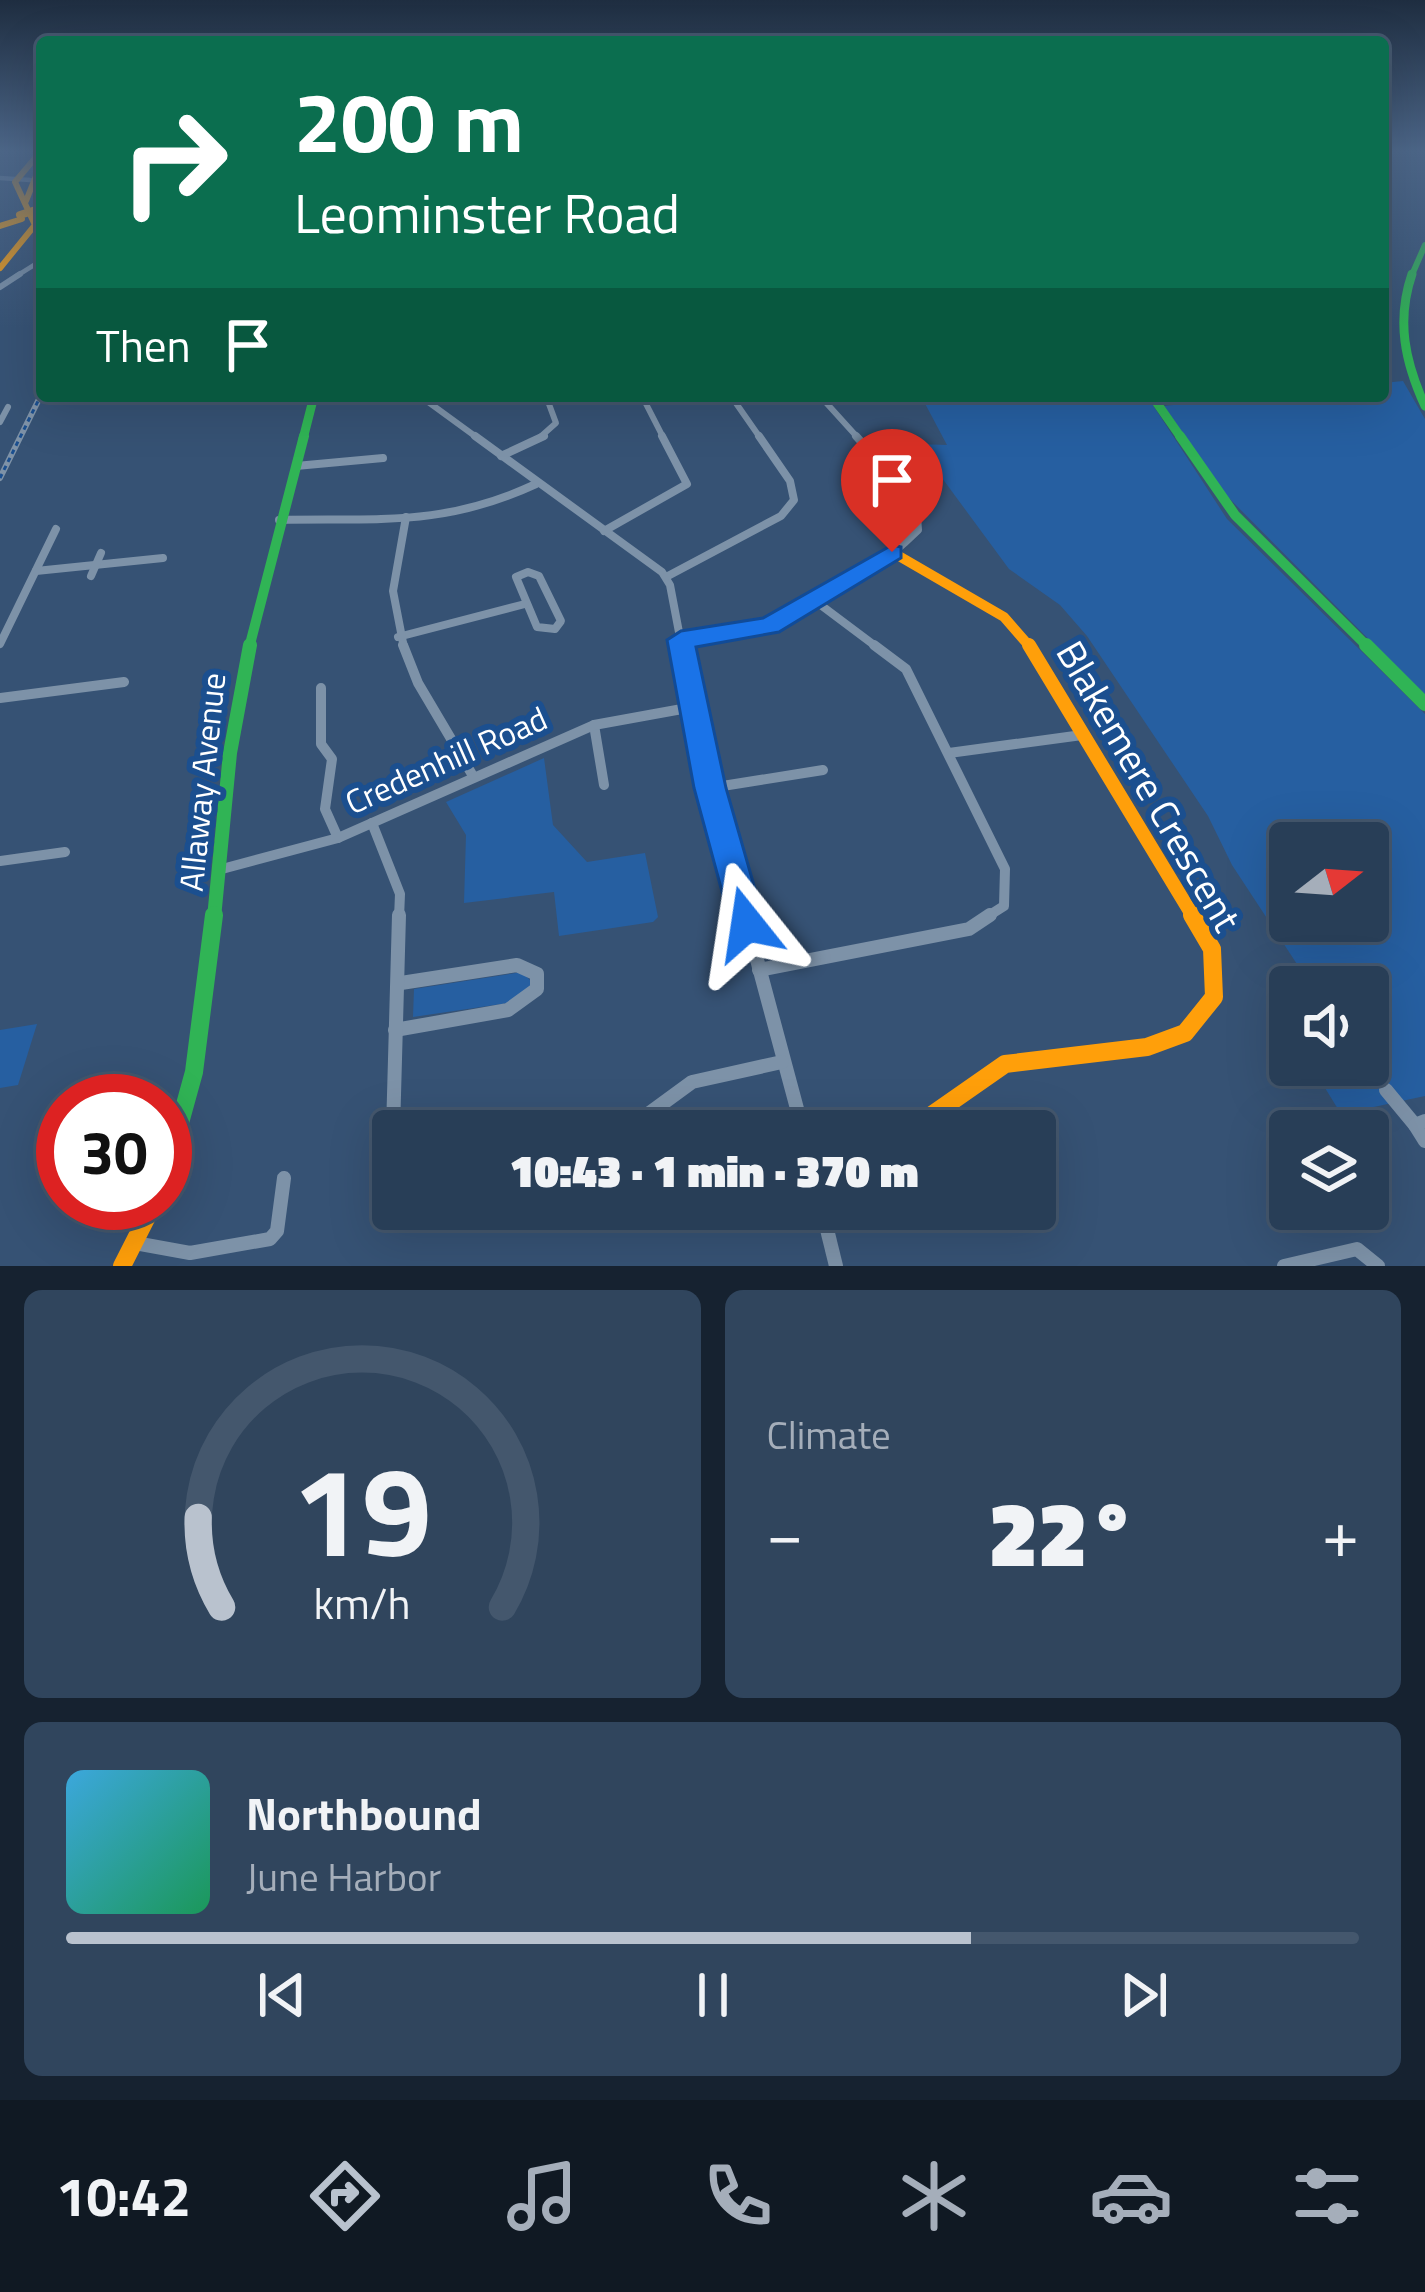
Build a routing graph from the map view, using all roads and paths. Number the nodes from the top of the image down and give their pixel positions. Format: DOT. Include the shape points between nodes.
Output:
graph roads {
  1 [pos="0,223"];
  2 [pos="17,226"];
  3 [pos="1425,245"];
  4 [pos="36,264"];
  5 [pos="0,287"];
  6 [pos="312,402"];
  7 [pos="428,402"];
  8 [pos="547,402"];
  9 [pos="645,402"];
  10 [pos="735,402"];
  11 [pos="825,402"];
  12 [pos="1156,402"];
  13 [pos="1425,406"];
  14 [pos="8,407"];
  15 [pos="0,422"];
  16 [pos="501,456"];
  17 [pos="383,458"];
  18 [pos="296,466"];
  19 [pos="536,484"];
  20 [pos="406,517"];
  21 [pos="279,520"];
  22 [pos="56,529"];
  23 [pos="604,531"];
  24 [pos="892,552"];
  25 [pos="101,554"];
  26 [pos="163,558"];
  27 [pos="96,565"];
  28 [pos="36,571"];
  29 [pos="91,576"];
  30 [pos="666,578"];
  31 [pos="814,600"];
  32 [pos="526,604"];
  33 [pos="398,638"];
  34 [pos="681,640"];
  35 [pos="0,644"];
  36 [pos="124,682"];
  37 [pos="321,688"];
  38 [pos="0,698"];
  39 [pos="1425,704"];
  40 [pos="693,707"];
  41 [pos="594,725"];
  42 [pos="1082,735"];
  43 [pos="949,753"];
  44 [pos="823,770"];
  45 [pos="472,776"];
  46 [pos="604,785"];
  47 [pos="710,788"];
  48 [pos="372,823"];
  49 [pos="338,838"];
  50 [pos="65,852"];
  51 [pos="0,861"];
  52 [pos="222,869"];
  53 [pos="759,970"];
  54 [pos="400,983"];
  55 [pos="395,1030"];
  56 [pos="782,1062"];
  57 [pos="1386,1090"];
  58 [pos="192,1101"];
  59 [pos="393,1110"];
  60 [pos="654,1110"];
  61 [pos="796,1110"];
  62 [pos="939,1110"];
  63 [pos="1420,1123"];
  64 [pos="1425,1141"];
  65 [pos="284,1178"];
  66 [pos="141,1230"];
  67 [pos="827,1230"];
  68 [pos="135,1243"];
  69 [pos="1373,1260"];
  70 [pos="122,1266"];
  71 [pos="836,1266"];
  72 [pos="1284,1266"];
  1 -- 2 [label="main road"];
  3 -- 13 [label="main road" via="1398,300 1396,327"];
  4 -- 5 [label="street"];
  6 -- 18 [label="main road, Allaway Avenue"];
  7 -- 16 [label="street"];
  8 -- 16 [label="street" via="556,423 551,433"];
  9 -- 23 [label="street" via="687,484"];
  10 -- 30 [label="street" via="790,481 794,500 781,516"];
  11 -- 24 [label="street" via="919,510 918,530"];
  12 -- 39 [label="main road" via="1245,525"];
  14 -- 15 [label="street"];
  16 -- 19 [label="street"];
  17 -- 18 [label="street"];
  18 -- 21 [label="main road, Allaway Avenue"];
  19 -- 20 [label="street" via="468,513"];
  19 -- 23 [label="street"];
  20 -- 21 [label="street"];
  20 -- 33 [label="street" via="390,572"];
  21 -- 52 [label="main road, Allaway Avenue" via="239,690"];
  22 -- 28 [label="street"];
  23 -- 30 [label="street"];
  24 -- 31 [label="street"];
  24 -- 42 [label="main road, Blakemere Crescent" via="1014,626"];
  25 -- 27 [label="street"];
  26 -- 27 [label="street"];
  27 -- 28 [label="street"];
  27 -- 29 [label="street"];
  28 -- 35 [label="street"];
  30 -- 34 [label="street"];
  31 -- 34 [label="street" via="751,632"];
  31 -- 43 [label="street" via="906,669"];
  32 -- 32 [label="street" via="515,578 535,573 560,626 537,627"];
  32 -- 33 [label="street"];
  33 -- 45 [label="street"];
  34 -- 40 [label="street"];
  36 -- 38 [label="street"];
  37 -- 49 [label="street" via="321,744 332,759 325,809"];
  40 -- 41 [label="street, Credenhill Road"];
  40 -- 47 [label="street"];
  41 -- 45 [label="street, Credenhill Road"];
  41 -- 46 [label="street"];
  42 -- 43 [label="street"];
  42 -- 62 [label="main road, Blakemere Crescent" via="1212,949 1214,997 1185,1033 1147,1048 1005,1064"];
  43 -- 53 [label="street" via="1005,869 1004,906 969,929"];
  44 -- 47 [label="street"];
  45 -- 48 [label="street, Credenhill Road"];
  47 -- 53 [label="street"];
  48 -- 49 [label="street, Credenhill Road"];
  48 -- 54 [label="street" via="400,894"];
  49 -- 52 [label="street, Credenhill Road"];
  50 -- 51 [label="street"];
  52 -- 58 [label="main road, Allaway Avenue" via="208,1034"];
  53 -- 56 [label="street"];
  54 -- 55 [label="street"];
  54 -- 55 [label="street" via="517,965 541,984 522,1008"];
  55 -- 59 [label="street"];
  56 -- 60 [label="street" via="692,1082"];
  56 -- 61 [label="street"];
  57 -- 63 [label="street"];
  63 -- 64 [label="street"];
  65 -- 68 [label="street" via="270,1239 190,1253"];
  66 -- 68 [label="main road"];
  67 -- 71 [label="street"];
  68 -- 70 [label="main road"];
  69 -- 72 [label="street" via="1358,1250"];
}
